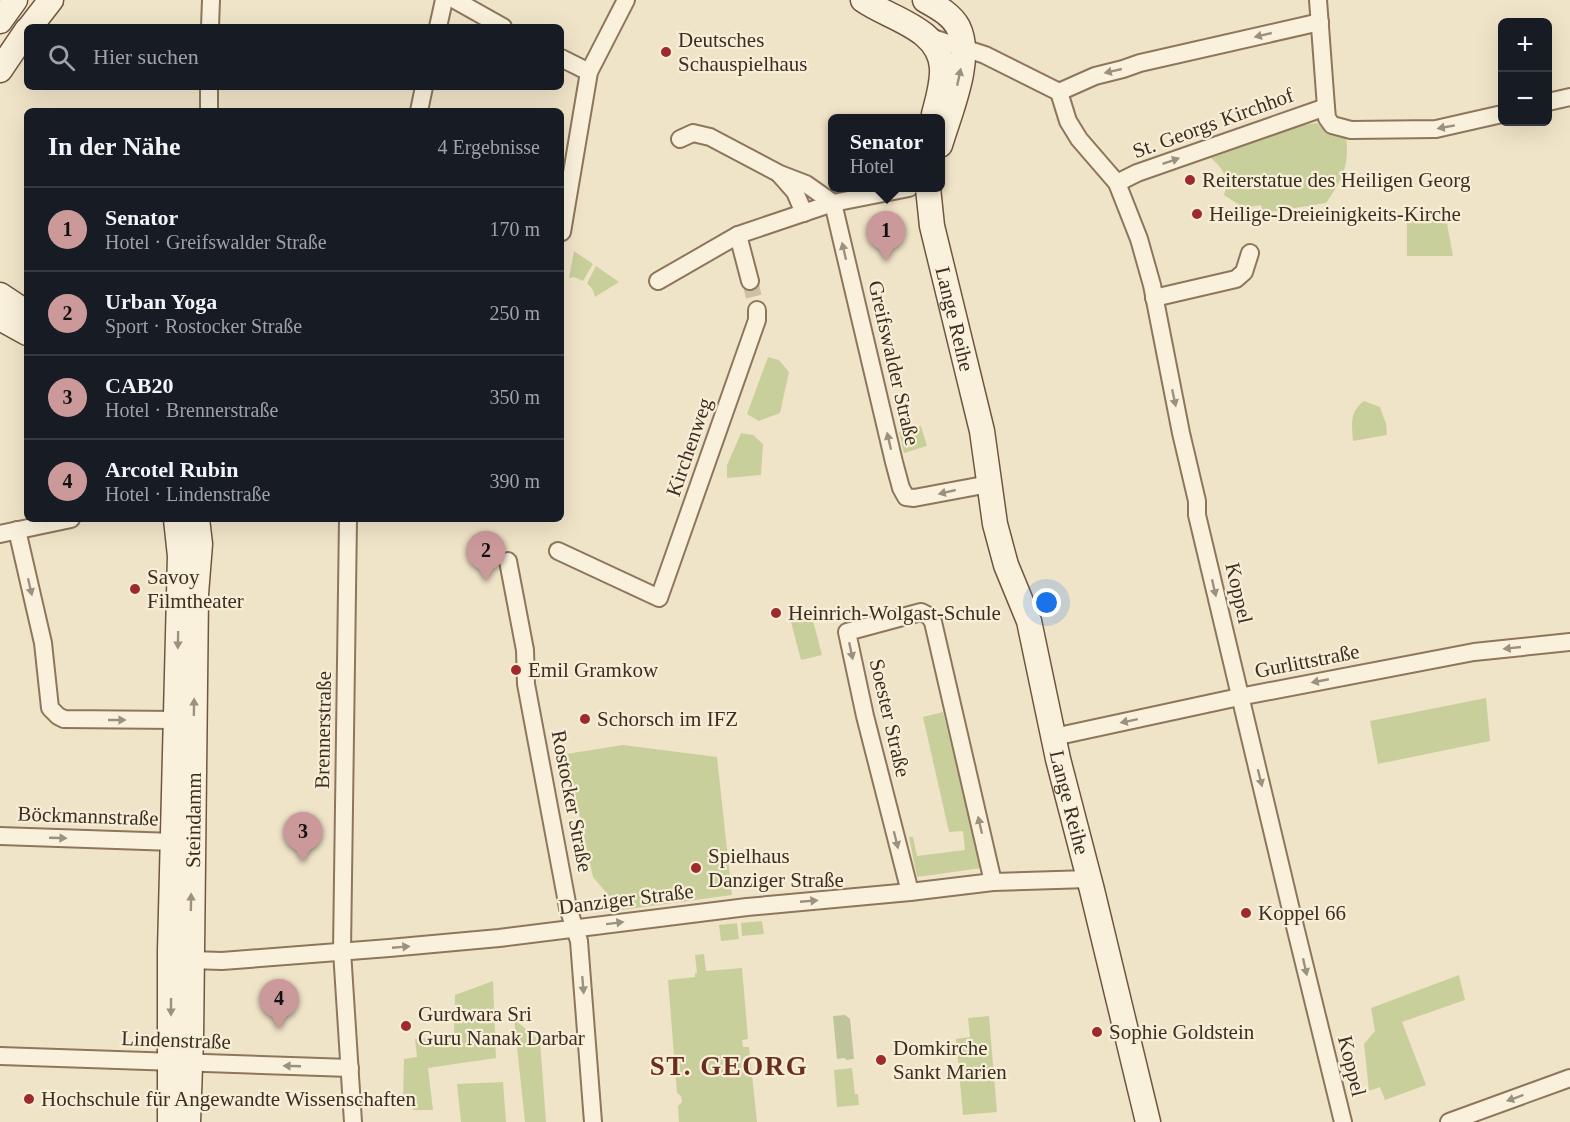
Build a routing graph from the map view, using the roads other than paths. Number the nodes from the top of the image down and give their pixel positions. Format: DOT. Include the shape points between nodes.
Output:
graph roads {
  1 [pos="15,0"];
  2 [pos="39,0"];
  3 [pos="51,0"];
  4 [pos="211,0"];
  5 [pos="444,0"];
  6 [pos="455,0"];
  7 [pos="626,0"];
  8 [pos="863,0"];
  9 [pos="886,0"];
  10 [pos="925,0"];
  11 [pos="1318,0"];
  12 [pos="0,21"];
  13 [pos="901,21"];
  14 [pos="1320,22"];
  15 [pos="29,24"];
  16 [pos="31,24"];
  17 [pos="210,24"];
  18 [pos="439,24"];
  19 [pos="498,24"];
  20 [pos="24,34"];
  21 [pos="927,36"];
  22 [pos="963,48"];
  23 [pos="564,60"];
  24 [pos="0,70"];
  25 [pos="589,72"];
  26 [pos="209,90"];
  27 [pos="423,90"];
  28 [pos="1059,92"];
  29 [pos="1570,97"];
  30 [pos="1552,101"];
  31 [pos="1326,107"];
  32 [pos="209,108"];
  33 [pos="420,108"];
  34 [pos="934,114"];
  35 [pos="1498,115"];
  36 [pos="945,129"];
  37 [pos="680,139"];
  38 [pos="780,174"];
  39 [pos="1117,183"];
  40 [pos="889,192"];
  41 [pos="928,192"];
  42 [pos="833,203"];
  43 [pos="804,213"];
  44 [pos="564,220"];
  45 [pos="738,235"];
  46 [pos="1250,253"];
  47 [pos="658,281"];
  48 [pos="750,281"];
  49 [pos="0,295"];
  50 [pos="1154,298"];
  51 [pos="757,310"];
  52 [pos="24,311"];
  53 [pos="0,318"];
  54 [pos="24,331"];
  55 [pos="988,484"];
  56 [pos="56,522"];
  57 [pos="176,522"];
  58 [pos="197,522"];
  59 [pos="348,522"];
  60 [pos="8,532"];
  61 [pos="558,551"];
  62 [pos="508,561"];
  63 [pos="1570,642"];
  64 [pos="1239,697"];
  65 [pos="176,720"];
  66 [pos="1054,737"];
  67 [pos="0,836"];
  68 [pos="174,842"];
  69 [pos="1089,879"];
  70 [pos="993,882"];
  71 [pos="910,892"];
  72 [pos="575,927"];
  73 [pos="342,951"];
  74 [pos="181,956"];
  75 [pos="0,1056"];
  76 [pos="181,1063"];
  77 [pos="350,1068"];
  78 [pos="1570,1078"];
  79 [pos="170,1122"];
  80 [pos="188,1122"];
  81 [pos="353,1122"];
  82 [pos="593,1122"];
  83 [pos="1148,1122"];
  84 [pos="1342,1122"];
  85 [pos="1449,1122"];
  1 -- 12 [label="street"];
  2 -- 15 [label="street"];
  3 -- 16 [label="street"];
  4 -- 17 [label="street"];
  5 -- 18 [label="street"];
  6 -- 19 [label="street"];
  7 -- 25 [label="street"];
  8 -- 13 [label="street"];
  9 -- 13 [label="street"];
  10 -- 22 [label="street" via="951,18"];
  11 -- 14 [label="street"];
  13 -- 21 [label="street"];
  14 -- 28 [label="street, one-way" via="1140,63 1086,79"];
  14 -- 31 [label="street"];
  20 -- 24 [label="street"];
  21 -- 22 [label="street"];
  21 -- 34 [label="street" via="942,67"];
  22 -- 28 [label="street"];
  36 -- 22 [label="street, one-way" via="958,86"];
  23 -- 25 [label="street"];
  25 -- 44 [label="street"];
  26 -- 32 [label="street"];
  27 -- 33 [label="street"];
  28 -- 39 [label="street, Koppel" via="1068,121 1079,139"];
  29 -- 30 [label="street"];
  35 -- 31 [label="street, one-way" via="1436,129 1351,130 1332,125"];
  39 -- 31 [label="street, St. Georgs Kirchhof, one-way"];
  37 -- 38 [label="street" via="689,134 704,135"];
  38 -- 42 [label="street" via="806,184"];
  38 -- 43 [label="street" via="795,192"];
  39 -- 50 [label="street, Koppel" via="1139,239"];
  40 -- 42 [label="street"];
  41 -- 55 [label="street, Lange Reihe" via="932,226 982,432"];
  42 -- 43 [label="street"];
  55 -- 42 [label="street, Greifswalder Straße, one-way" via="914,498 906,497 901,488"];
  43 -- 45 [label="street"];
  45 -- 47 [label="street"];
  45 -- 48 [label="street"];
  46 -- 50 [label="street" via="1244,272 1236,279"];
  49 -- 52 [label="street"];
  50 -- 64 [label="street, Koppel, one-way"];
  51 -- 61 [label="street, Kirchenweg" via="758,320 660,598"];
  53 -- 54 [label="street"];
  55 -- 66 [label="street, Lange Reihe" via="1006,565 1029,621"];
  56 -- 60 [label="street"];
  57 -- 65 [label="street, Steindamm, one-way" via="180,556"];
  74 -- 58 [label="street, Steindamm, one-way" via="200,544"];
  59 -- 73 [label="street, Brennerstraße"];
  60 -- 65 [label="street, one-way" via="43,643 53,712 64,719"];
  62 -- 72 [label="street, Rostocker Straße" via="525,650 526,684 568,908"];
  63 -- 64 [label="street, Gurlittstraße, one-way" via="1474,652"];
  64 -- 66 [label="street, Gurlittstraße, one-way"];
  64 -- 84 [label="street, Koppel, one-way"];
  65 -- 68 [label="street, Steindamm"];
  66 -- 69 [label="street, Lange Reihe"];
  67 -- 68 [label="street, Böckmannstraße, one-way"];
  68 -- 74 [label="street, Steindamm"];
  69 -- 70 [label="street, Danziger Straße"];
  69 -- 83 [label="street, Lange Reihe"];
  70 -- 71 [label="street, Danziger Straße"];
  70 -- 71 [label="street, Soester Straße, one-way" via="933,622 925,613 911,613 847,632"];
  72 -- 71 [label="street, Danziger Straße, one-way"];
  73 -- 72 [label="street, Danziger Straße, one-way" via="495,939"];
  72 -- 82 [label="street, Rostocker Straße, one-way"];
  73 -- 74 [label="street, Danziger Straße" via="244,960"];
  73 -- 77 [label="street, Brennerstraße"];
  74 -- 76 [label="street, Steindamm"];
  75 -- 76 [label="street, Lindenstraße"];
  77 -- 76 [label="street, Lindenstraße, one-way"];
  76 -- 79 [label="street, Steindamm"];
  76 -- 80 [label="street, Steindamm"];
  77 -- 81 [label="street, Brennerstraße"];
  78 -- 85 [label="street, one-way"];
}
